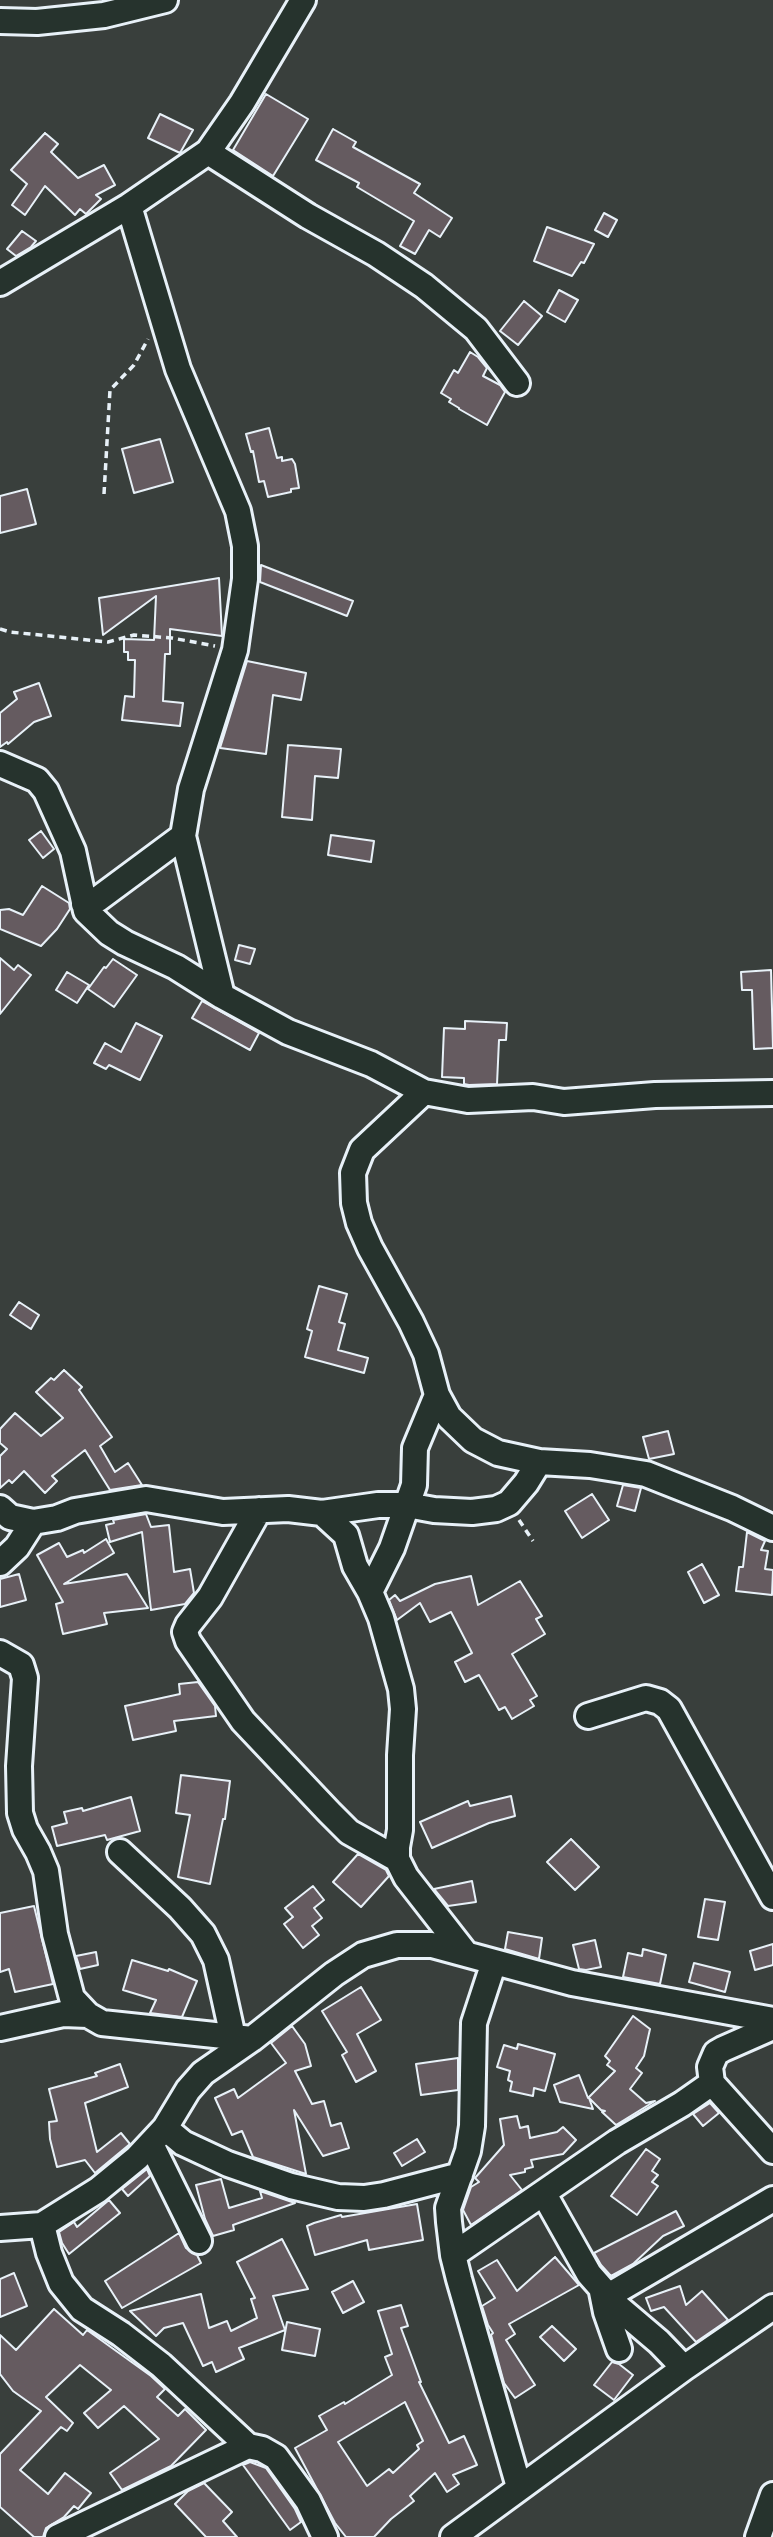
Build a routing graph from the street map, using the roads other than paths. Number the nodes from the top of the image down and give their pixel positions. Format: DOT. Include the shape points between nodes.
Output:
graph roads {
  1 [pos="165,0"];
  2 [pos="303,0"];
  3 [pos="0,21"];
  4 [pos="208,152"];
  5 [pos="129,206"];
  6 [pos="0,283"];
  7 [pos="517,383"];
  8 [pos="0,764"];
  9 [pos="183,836"];
  10 [pos="84,904"];
  11 [pos="222,996"];
  12 [pos="424,1092"];
  13 [pos="773,1093"];
  14 [pos="438,1395"];
  15 [pos="539,1462"];
  16 [pos="407,1505"];
  17 [pos="0,1508"];
  18 [pos="259,1510"];
  19 [pos="322,1513"];
  20 [pos="33,1522"];
  21 [pos="773,1528"];
  22 [pos="0,1563"];
  23 [pos="370,1592"];
  24 [pos="0,1653"];
  25 [pos="588,1716"];
  26 [pos="121,1852"];
  27 [pos="397,1859"];
  28 [pos="772,1894"];
  29 [pos="466,1954"];
  30 [pos="494,1962"];
  31 [pos="88,2015"];
  32 [pos="773,2020"];
  33 [pos="773,2027"];
  34 [pos="0,2028"];
  35 [pos="242,2038"];
  36 [pos="712,2083"];
  37 [pos="158,2136"];
  38 [pos="773,2151"];
  39 [pos="460,2175"];
  40 [pos="544,2194"];
  41 [pos="773,2199"];
  42 [pos="42,2225"];
  43 [pos="0,2228"];
  44 [pos="199,2241"];
  45 [pos="453,2255"];
  46 [pos="605,2292"];
  47 [pos="773,2307"];
  48 [pos="619,2349"];
  49 [pos="684,2368"];
  50 [pos="248,2446"];
  51 [pos="519,2487"];
  52 [pos="773,2495"];
  53 [pos="63,2536"];
  54 [pos="325,2537"];
  55 [pos="453,2537"];
  56 [pos="758,2537"];
  1 -- 3 [label="street" via="104,15"];
  2 -- 4 [label="street"];
  4 -- 5 [label="street"];
  4 -- 7 [label="street" via="424,286 476,329"];
  5 -- 6 [label="street"];
  5 -- 9 [label="street" via="178,369 238,511 245,546 235,650 191,789"];
  8 -- 10 [label="street" via="37,780 46,791 73,850"];
  9 -- 10 [label="street" via="98,899"];
  9 -- 11 [label="street"];
  10 -- 11 [label="street" via="109,933"];
  11 -- 12 [label="street" via="288,1032"];
  12 -- 13 [label="street" via="468,1100 533,1097 564,1102"];
  12 -- 14 [label="street" via="362,1150 354,1173 354,1203 370,1248 426,1354"];
  14 -- 15 [label="street" via="449,1417 473,1440 498,1453"];
  14 -- 16 [label="street" via="415,1448 416,1475"];
  15 -- 16 [label="street" via="509,1503 495,1509 472,1512"];
  15 -- 21 [label="street" via="646,1474"];
  16 -- 19 [label="street"];
  16 -- 23 [label="street"];
  17 -- 20 [label="street" via="10,1517"];
  18 -- 19 [label="street"];
  18 -- 20 [label="street" via="223,1512 146,1499"];
  18 -- 27 [label="street" via="210,1597 188,1625 188,1641 243,1721 328,1812 349,1832"];
  19 -- 23 [label="street" via="345,1535"];
  20 -- 22 [label="street"];
  23 -- 27 [label="street" via="390,1644 403,1709"];
  24 -- 31 [label="street" via="21,1665 25,1678 20,1814 46,1871 68,1988"];
  25 -- 28 [label="street" via="646,1698 669,1709"];
  26 -- 35 [label="street" via="203,1934"];
  27 -- 29 [label="street" via="405,1877"];
  29 -- 30 [label="street"];
  29 -- 35 [label="street" via="432,1945 397,1945 363,1955"];
  30 -- 32 [label="street" via="572,1983"];
  30 -- 39 [label="street" via="474,2023 472,2126"];
  31 -- 34 [label="street" via="63,2014"];
  31 -- 35 [label="street" via="117,2026"];
  33 -- 36 [label="street" via="716,2053 710,2067"];
  35 -- 37 [label="street" via="188,2090"];
  36 -- 38 [label="street"];
  36 -- 40 [label="street"];
  37 -- 39 [label="street" via="240,2169 338,2197 384,2195"];
  37 -- 42 [label="street" via="98,2190"];
  37 -- 44 [label="street"];
  39 -- 45 [label="street" via="448,2208"];
  40 -- 45 [label="street"];
  40 -- 46 [label="street" via="589,2274"];
  41 -- 46 [label="street"];
  42 -- 43 [label="street"];
  42 -- 50 [label="street" via="61,2283 82,2309 161,2365"];
  45 -- 51 [label="street"];
  46 -- 48 [label="street" via="606,2312"];
  46 -- 49 [label="street"];
  47 -- 49 [label="street"];
  49 -- 51 [label="street"];
  50 -- 53 [label="street"];
  50 -- 54 [label="street" via="276,2457 308,2501"];
  51 -- 55 [label="street"];
  52 -- 56 [label="street"];
}
